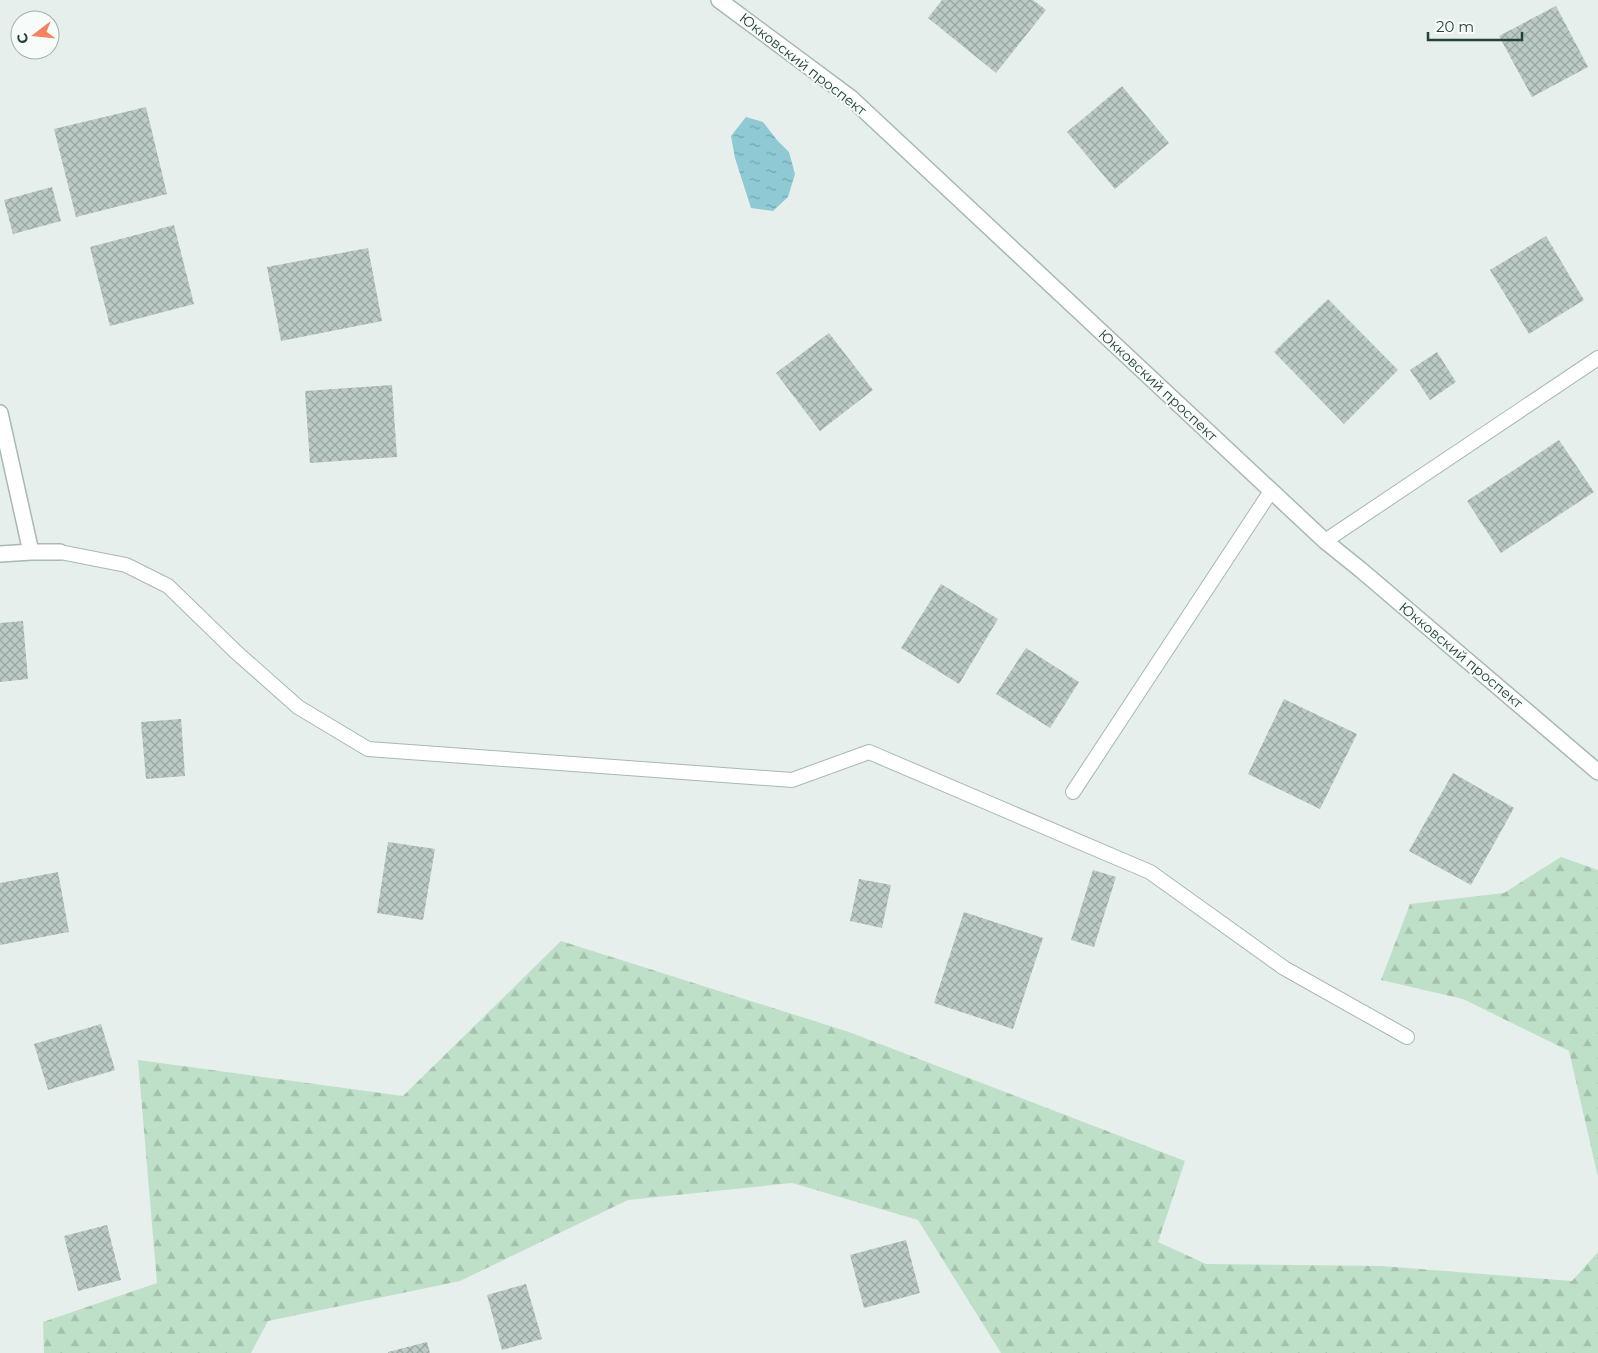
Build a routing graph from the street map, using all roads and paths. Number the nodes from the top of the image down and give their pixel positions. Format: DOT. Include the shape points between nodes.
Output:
graph roads {
  1 [pos="719,0"];
  2 [pos="1598,358"];
  3 [pos="0,413"];
  4 [pos="1271,491"];
  5 [pos="1325,541"];
  6 [pos="31,552"];
  7 [pos="60,552"];
  8 [pos="0,554"];
  9 [pos="1598,772"];
  10 [pos="1073,792"];
  11 [pos="1407,1036"];
  1 -- 4 [label="street, Юкковский проспект" via="851,98"];
  2 -- 5 [label="lane"];
  3 -- 6 [label="street"];
  4 -- 5 [label="street, Юкковский проспект"];
  4 -- 10 [label="lane"];
  5 -- 9 [label="street, Юкковский проспект"];
  6 -- 7 [label="street"];
  6 -- 8 [label="street"];
  7 -- 11 [label="lane" via="126,565 168,586 298,707 368,749 792,780 869,752 1150,872 1284,968"];
}
